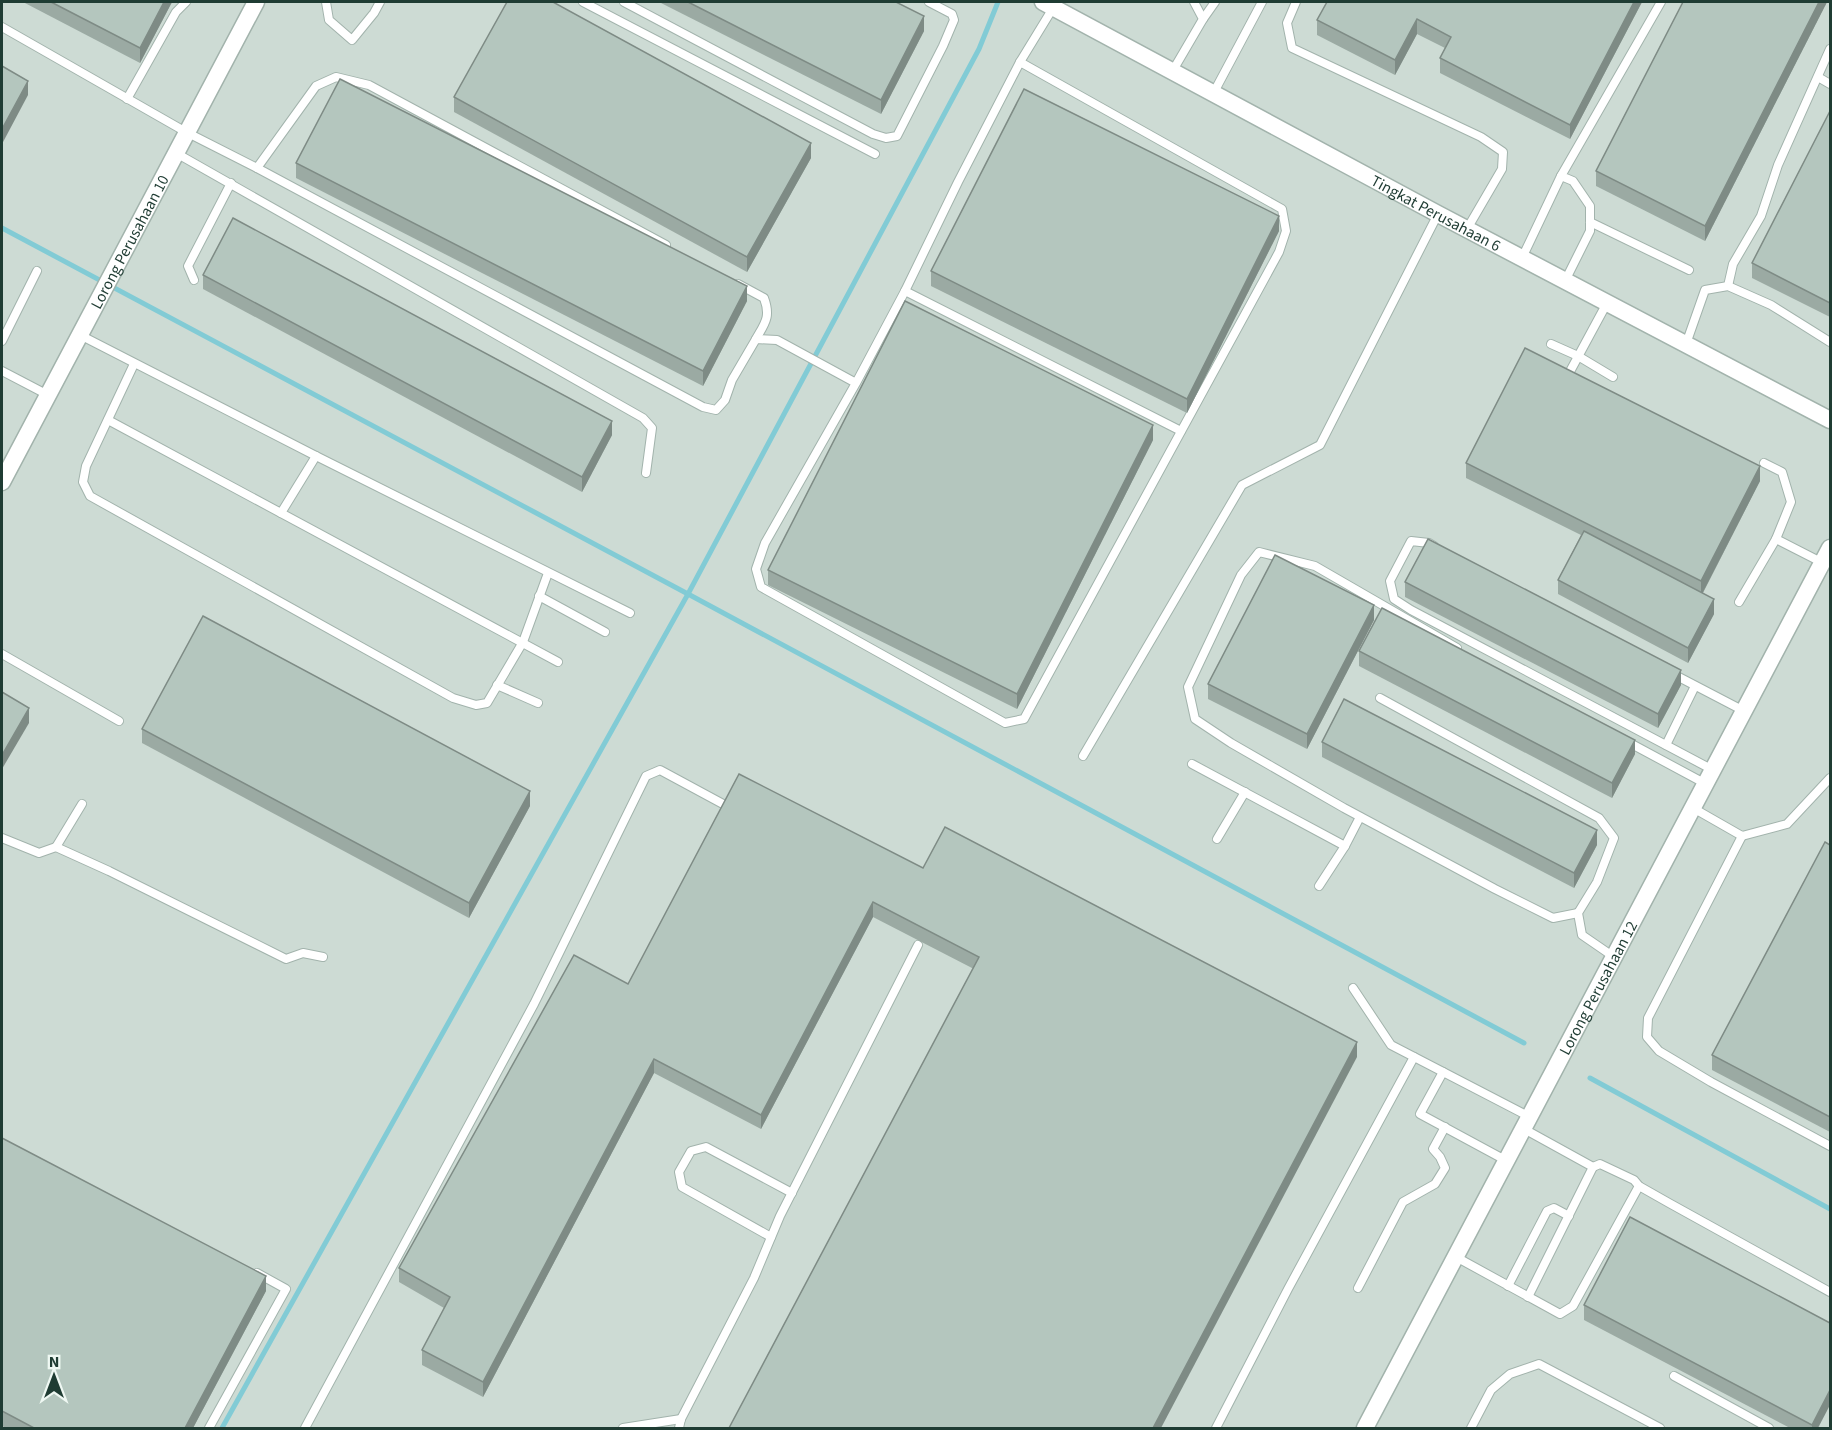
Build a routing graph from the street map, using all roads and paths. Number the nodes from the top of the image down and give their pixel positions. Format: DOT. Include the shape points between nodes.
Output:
graph roads {
  1 [pos="186,2"];
  2 [pos="256,2"];
  3 [pos="326,2"];
  4 [pos="380,2"];
  5 [pos="583,2"];
  6 [pos="624,2"];
  7 [pos="930,2"];
  8 [pos="1194,2"];
  9 [pos="1215,2"];
  10 [pos="1262,2"];
  11 [pos="1296,2"];
  12 [pos="1661,2"];
  13 [pos="1048,5"];
  14 [pos="1203,19"];
  15 [pos="2,27"];
  16 [pos="1830,49"];
  17 [pos="1020,62"];
  18 [pos="1172,72"];
  19 [pos="1818,77"];
  20 [pos="1830,84"];
  21 [pos="1213,94"];
  22 [pos="127,99"];
  23 [pos="186,132"];
  24 [pos="176,153"];
  25 [pos="875,154"];
  26 [pos="257,168"];
  27 [pos="1561,176"];
  28 [pos="231,183"];
  29 [pos="1438,214"];
  30 [pos="1590,222"];
  31 [pos="1467,229"];
  32 [pos="671,248"];
  33 [pos="1522,258"];
  34 [pos="1689,270"];
  35 [pos="37,271"];
  36 [pos="194,280"];
  37 [pos="1565,281"];
  38 [pos="733,282"];
  39 [pos="1728,286"];
  40 [pos="905,291"];
  41 [pos="1607,303"];
  42 [pos="80,335"];
  43 [pos="756,339"];
  44 [pos="2,341"];
  45 [pos="1830,342"];
  46 [pos="1551,344"];
  47 [pos="1686,344"];
  48 [pos="1578,356"];
  49 [pos="134,364"];
  50 [pos="2,371"];
  51 [pos="1567,376"];
  52 [pos="1613,377"];
  53 [pos="856,383"];
  54 [pos="48,395"];
  55 [pos="108,420"];
  56 [pos="1830,420"];
  57 [pos="1181,431"];
  58 [pos="316,456"];
  59 [pos="1764,463"];
  60 [pos="646,473"];
  61 [pos="2,482"];
  62 [pos="281,513"];
  63 [pos="1776,539"];
  64 [pos="1442,549"];
  65 [pos="1827,556"];
  66 [pos="548,573"];
  67 [pos="539,596"];
  68 [pos="1739,602"];
  69 [pos="630,613"];
  70 [pos="604,632"];
  71 [pos="523,642"];
  72 [pos="1463,651"];
  73 [pos="2,654"];
  74 [pos="558,662"];
  75 [pos="1663,669"];
  76 [pos="497,686"];
  77 [pos="1695,686"];
  78 [pos="1380,698"];
  79 [pos="538,703"];
  80 [pos="1744,711"];
  81 [pos="119,721"];
  82 [pos="1615,736"];
  83 [pos="1666,745"];
  84 [pos="1083,756"];
  85 [pos="1192,764"];
  86 [pos="1710,777"];
  87 [pos="1830,778"];
  88 [pos="1245,792"];
  89 [pos="82,804"];
  90 [pos="723,804"];
  91 [pos="1693,808"];
  92 [pos="1360,817"];
  93 [pos="1742,836"];
  94 [pos="2,838"];
  95 [pos="1217,839"];
  96 [pos="1345,846"];
  97 [pos="56,847"];
  98 [pos="1319,886"];
  99 [pos="1578,914"];
  100 [pos="918,945"];
  101 [pos="322,957"];
  102 [pos="1614,957"];
  103 [pos="1353,988"];
  104 [pos="1414,1057"];
  105 [pos="1443,1072"];
  106 [pos="1527,1123"];
  107 [pos="1445,1127"];
  108 [pos="1830,1146"];
  109 [pos="1507,1161"];
  110 [pos="1593,1167"];
  111 [pos="1639,1186"];
  112 [pos="792,1193"];
  113 [pos="1569,1216"];
  114 [pos="771,1237"];
  115 [pos="1456,1257"];
  116 [pos="244,1267"];
  117 [pos="1508,1286"];
  118 [pos="1358,1288"];
  119 [pos="1830,1292"];
  120 [pos="1528,1296"];
  121 [pos="1674,1376"];
  122 [pos="680,1424"];
  123 [pos="209,1428"];
  124 [pos="304,1428"];
  125 [pos="623,1428"];
  126 [pos="1216,1428"];
  127 [pos="1365,1428"];
  128 [pos="1471,1428"];
  129 [pos="1660,1428"];
  130 [pos="1769,1428"];
  1 -- 22 [label="lane" via="176,12"];
  2 -- 23 [label="street, Lorong Perusahaan 10"];
  3 -- 4 [label="lane" via="329,20 352,40"];
  5 -- 25 [label="lane"];
  6 -- 7 [label="lane" via="886,138 897,135 954,20 952,14"];
  8 -- 14 [label="lane"];
  9 -- 14 [label="lane"];
  10 -- 21 [label="lane"];
  11 -- 31 [label="lane" via="1287,23 1292,48 1481,137 1503,152 1502,169"];
  12 -- 27 [label="lane"];
  13 -- 17 [label="lane"];
  13 -- 18 [label="street, Tingkat Perusahaan 6"];
  14 -- 18 [label="lane"];
  15 -- 22 [label="lane"];
  16 -- 19 [label="lane"];
  17 -- 40 [label="lane"];
  17 -- 57 [label="lane" via="1282,209 1286,231 1279,252"];
  18 -- 21 [label="street, Tingkat Perusahaan 6"];
  19 -- 20 [label="lane"];
  19 -- 39 [label="lane" via="1778,165 1761,216 1733,264"];
  21 -- 29 [label="street, Tingkat Perusahaan 6"];
  22 -- 23 [label="lane"];
  23 -- 24 [label="street, Lorong Perusahaan 10"];
  23 -- 26 [label="lane"];
  24 -- 28 [label="lane"];
  24 -- 42 [label="street, Lorong Perusahaan 10"];
  26 -- 32 [label="lane" via="316,86 336,77 369,85"];
  26 -- 43 [label="lane" via="703,407 716,410 725,400"];
  27 -- 30 [label="lane" via="1573,181 1590,206"];
  27 -- 33 [label="lane"];
  28 -- 36 [label="lane" via="188,266"];
  28 -- 60 [label="lane" via="644,418 652,428"];
  29 -- 31 [label="street, Tingkat Perusahaan 6"];
  29 -- 84 [label="lane" via="1320,445 1242,485"];
  30 -- 34 [label="lane"];
  30 -- 37 [label="lane" via="1590,231"];
  31 -- 33 [label="street, Tingkat Perusahaan 6"];
  33 -- 37 [label="street, Tingkat Perusahaan 6"];
  35 -- 44 [label="lane"];
  37 -- 41 [label="street, Tingkat Perusahaan 6"];
  38 -- 43 [label="lane" via="764,298 767,319"];
  39 -- 45 [label="lane" via="1771,305"];
  39 -- 47 [label="lane" via="1705,290"];
  40 -- 53 [label="lane"];
  40 -- 57 [label="lane"];
  41 -- 47 [label="street, Tingkat Perusahaan 6"];
  41 -- 48 [label="lane"];
  42 -- 49 [label="lane"];
  42 -- 54 [label="street, Lorong Perusahaan 10"];
  43 -- 53 [label="lane" via="777,340"];
  46 -- 48 [label="lane"];
  47 -- 56 [label="street, Tingkat Perusahaan 6"];
  48 -- 51 [label="lane"];
  48 -- 52 [label="lane"];
  49 -- 55 [label="lane"];
  49 -- 58 [label="lane"];
  50 -- 54 [label="lane"];
  53 -- 57 [label="lane" via="765,543 756,569 761,587 1005,723 1024,719"];
  54 -- 61 [label="street, Lorong Perusahaan 10"];
  55 -- 62 [label="lane"];
  55 -- 76 [label="lane" via="86,466 83,482 90,496 453,698 476,705 487,703"];
  58 -- 62 [label="lane"];
  58 -- 66 [label="lane"];
  59 -- 63 [label="lane" via="1782,472 1791,502"];
  62 -- 71 [label="lane"];
  63 -- 65 [label="lane"];
  63 -- 68 [label="lane"];
  64 -- 83 [label="lane" via="1411,541 1390,581 1394,599"];
  65 -- 80 [label="street, Lorong Perusahaan 12"];
  66 -- 67 [label="lane"];
  66 -- 69 [label="lane"];
  67 -- 70 [label="lane"];
  67 -- 71 [label="lane"];
  71 -- 74 [label="lane"];
  71 -- 76 [label="lane"];
  72 -- 92 [label="lane" via="1315,567 1259,552 1241,575 1188,687 1195,719"];
  73 -- 81 [label="lane"];
  75 -- 77 [label="lane"];
  76 -- 79 [label="lane"];
  77 -- 80 [label="lane"];
  77 -- 83 [label="lane"];
  78 -- 99 [label="lane" via="1599,818 1614,838 1597,882"];
  80 -- 86 [label="street, Lorong Perusahaan 12"];
  82 -- 86 [label="lane"];
  83 -- 86 [label="lane"];
  85 -- 88 [label="lane"];
  86 -- 91 [label="street, Lorong Perusahaan 12"];
  87 -- 93 [label="lane" via="1786,824"];
  88 -- 95 [label="lane"];
  88 -- 96 [label="lane"];
  89 -- 97 [label="lane"];
  90 -- 124 [label="lane" via="660,770 646,776 534,1004"];
  91 -- 93 [label="lane"];
  91 -- 102 [label="street, Lorong Perusahaan 12"];
  92 -- 96 [label="lane"];
  92 -- 99 [label="lane" via="1553,918"];
  93 -- 108 [label="lane" via="1648,1018 1647,1037 1659,1051 1711,1082"];
  94 -- 97 [label="lane" via="39,853"];
  96 -- 98 [label="lane"];
  97 -- 101 [label="lane" via="286,959 303,953"];
  99 -- 102 [label="lane" via="1582,935"];
  100 -- 112 [label="lane"];
  102 -- 106 [label="street, Lorong Perusahaan 12"];
  103 -- 104 [label="lane" via="1391,1044"];
  104 -- 105 [label="lane"];
  104 -- 126 [label="lane"];
  105 -- 106 [label="lane"];
  105 -- 107 [label="lane" via="1420,1114"];
  106 -- 109 [label="street, Lorong Perusahaan 12"];
  106 -- 110 [label="lane"];
  107 -- 109 [label="lane"];
  107 -- 118 [label="lane" via="1432,1149 1445,1168 1435,1184 1403,1202"];
  109 -- 115 [label="street, Lorong Perusahaan 12"];
  110 -- 111 [label="lane" via="1600,1164"];
  110 -- 113 [label="lane"];
  111 -- 119 [label="lane"];
  111 -- 120 [label="lane" via="1573,1306 1560,1314"];
  112 -- 114 [label="lane"];
  112 -- 114 [label="lane" via="706,1147 691,1151 679,1173 682,1187"];
  113 -- 117 [label="lane" via="1554,1208 1547,1210"];
  113 -- 120 [label="lane"];
  114 -- 122 [label="lane"];
  115 -- 117 [label="lane"];
  115 -- 127 [label="street, Lorong Perusahaan 12"];
  116 -- 123 [label="lane" via="286,1289"];
  117 -- 120 [label="lane"];
  121 -- 130 [label="lane"];
  122 -- 125 [label="lane"];
  128 -- 129 [label="lane" via="1491,1390 1510,1374 1539,1364"];
}
